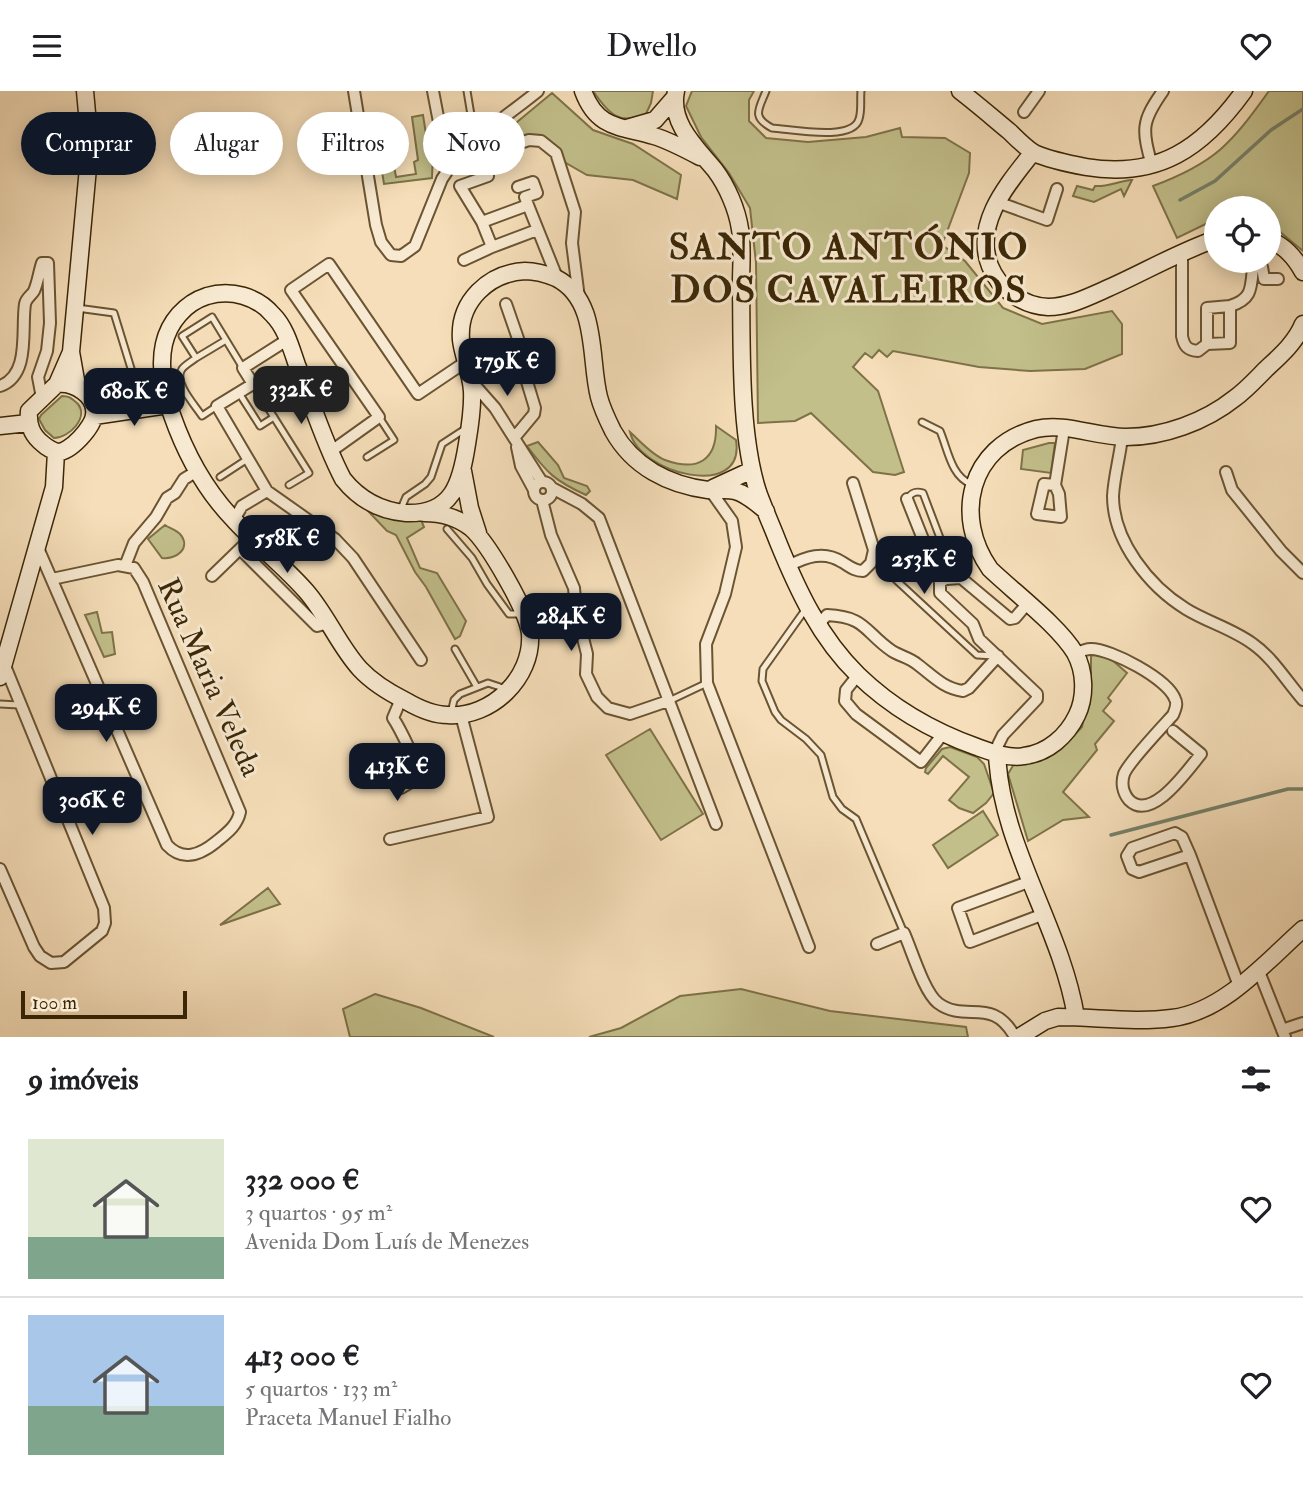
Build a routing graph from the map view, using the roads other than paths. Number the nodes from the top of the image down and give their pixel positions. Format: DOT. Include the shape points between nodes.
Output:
graph roads {
  1 [pos="85,91"];
  2 [pos="354,91"];
  3 [pos="433,91"];
  4 [pos="467,91"];
  5 [pos="538,91"];
  6 [pos="583,91"];
  7 [pos="766,91"];
  8 [pos="861,91"];
  9 [pos="960,91"];
  10 [pos="1039,91"];
  11 [pos="1163,91"];
  12 [pos="1244,91"];
  13 [pos="672,93"];
  14 [pos="665,111"];
  15 [pos="437,112"];
  16 [pos="470,112"];
  17 [pos="512,112"];
  18 [pos="1024,113"];
  19 [pos="624,128"];
  20 [pos="525,142"];
  21 [pos="679,146"];
  22 [pos="1033,152"];
  23 [pos="706,161"];
  24 [pos="1152,166"];
  25 [pos="444,175"];
  26 [pos="488,176"];
  27 [pos="518,187"];
  28 [pos="1057,189"];
  29 [pos="997,202"];
  30 [pos="528,205"];
  31 [pos="482,222"];
  32 [pos="537,230"];
  33 [pos="1204,244"];
  34 [pos="1281,245"];
  35 [pos="492,247"];
  36 [pos="1182,254"];
  37 [pos="464,260"];
  38 [pos="1303,272"];
  39 [pos="558,279"];
  40 [pos="1278,279"];
  41 [pos="579,298"];
  42 [pos="506,304"];
  43 [pos="1230,306"];
  44 [pos="74,308"];
  45 [pos="1303,324"];
  46 [pos="226,340"];
  47 [pos="287,340"];
  48 [pos="1207,344"];
  49 [pos="71,352"];
  50 [pos="196,358"];
  51 [pos="467,361"];
  52 [pos="243,367"];
  53 [pos="471,380"];
  54 [pos="57,384"];
  55 [pos="253,384"];
  56 [pos="0,386"];
  57 [pos="77,386"];
  58 [pos="239,393"];
  59 [pos="42,398"];
  60 [pos="168,405"];
  61 [pos="217,406"];
  62 [pos="135,409"];
  63 [pos="94,416"];
  64 [pos="274,417"];
  65 [pos="379,417"];
  66 [pos="922,422"];
  67 [pos="28,423"];
  68 [pos="0,426"];
  69 [pos="470,426"];
  70 [pos="1064,429"];
  71 [pos="1124,432"];
  72 [pos="514,438"];
  73 [pos="56,452"];
  74 [pos="330,452"];
  75 [pos="368,457"];
  76 [pos="250,458"];
  77 [pos="197,471"];
  78 [pos="463,471"];
  79 [pos="1226,472"];
  80 [pos="754,476"];
  81 [pos="220,477"];
  82 [pos="853,483"];
  83 [pos="289,485"];
  84 [pos="974,485"];
  85 [pos="1055,485"];
  86 [pos="543,487"];
  87 [pos="710,490"];
  88 [pos="732,490"];
  89 [pos="267,491"];
  90 [pos="907,499"];
  91 [pos="765,511"];
  92 [pos="400,512"];
  93 [pos="424,513"];
  94 [pos="234,520"];
  95 [pos="935,526"];
  96 [pos="447,529"];
  97 [pos="920,533"];
  98 [pos="479,537"];
  99 [pos="252,538"];
  100 [pos="38,548"];
  101 [pos="240,549"];
  102 [pos="125,566"];
  103 [pos="788,566"];
  104 [pos="1303,573"];
  105 [pos="212,576"];
  106 [pos="52,579"];
  107 [pos="895,579"];
  108 [pos="943,581"];
  109 [pos="1027,604"];
  110 [pos="807,608"];
  111 [pos="526,614"];
  112 [pos="329,623"];
  113 [pos="818,625"];
  114 [pos="455,649"];
  115 [pos="1075,654"];
  116 [pos="998,656"];
  117 [pos="421,660"];
  118 [pos="2,672"];
  119 [pos="858,675"];
  120 [pos="707,683"];
  121 [pos="477,687"];
  122 [pos="509,690"];
  123 [pos="401,699"];
  124 [pos="1303,700"];
  125 [pos="668,701"];
  126 [pos="0,704"];
  127 [pos="19,705"];
  128 [pos="456,715"];
  129 [pos="1173,731"];
  130 [pos="942,735"];
  131 [pos="997,754"];
  132 [pos="412,757"];
  133 [pos="716,824"];
  134 [pos="390,839"];
  135 [pos="1190,855"];
  136 [pos="0,869"];
  137 [pos="1031,881"];
  138 [pos="1044,914"];
  139 [pos="1303,929"];
  140 [pos="904,933"];
  141 [pos="877,944"];
  142 [pos="809,947"];
  143 [pos="1258,969"];
  144 [pos="1239,986"];
  145 [pos="1076,1017"];
  146 [pos="1303,1023"];
  147 [pos="1283,1034"];
  148 [pos="1017,1037"];
  1 -- 44 [label="street" via="90,145"];
  2 -- 25 [label="street" via="376,225 391,255 401,256 415,246"];
  3 -- 15 [label="street"];
  4 -- 16 [label="lane"];
  5 -- 17 [label="street"];
  6 -- 19 [label="street" via="595,114"];
  7 -- 8 [label="lane" via="757,112 772,128 842,133 856,126"];
  9 -- 22 [label="street"];
  10 -- 18 [label="street"];
  11 -- 24 [label="street" via="1147,114 1145,140"];
  12 -- 24 [label="street" via="1208,134 1179,155"];
  13 -- 14 [label="street"];
  13 -- 23 [label="street" via="685,134"];
  14 -- 19 [label="street" via="649,123"];
  14 -- 21 [label="street"];
  19 -- 21 [label="street"];
  20 -- 41 [label="street" via="541,141 556,153 575,212 572,243"];
  21 -- 23 [label="street"];
  22 -- 24 [label="street" via="1095,168"];
  22 -- 29 [label="street"];
  23 -- 80 [label="street" via="729,193 740,229 743,368"];
  26 -- 31 [label="street" via="460,186"];
  27 -- 30 [label="street" via="533,182 537,193 525,197"];
  28 -- 29 [label="street" via="1047,220"];
  29 -- 36 [label="street" via="985,237 990,267 1008,291 1034,305 1075,302"];
  30 -- 31 [label="street"];
  30 -- 32 [label="street"];
  31 -- 35 [label="street"];
  32 -- 35 [label="street"];
  32 -- 39 [label="street"];
  33 -- 36 [label="street"];
  34 -- 38 [label="street"];
  35 -- 37 [label="street"];
  36 -- 48 [label="street" via="1184,345 1198,351"];
  39 -- 41 [label="street"];
  39 -- 51 [label="street" via="530,271 499,275 486,283 469,304 461,330"];
  40 -- 43 [label="street" via="1264,279 1262,267 1253,267 1250,292 1243,302"];
  41 -- 87 [label="street" via="599,397 615,434 652,473"];
  42 -- 72 [label="street" via="535,408"];
  43 -- 48 [label="street" via="1207,308"];
  43 -- 48 [label="street" via="1230,343"];
  44 -- 49 [label="street"];
  44 -- 62 [label="lane" via="114,313 137,388"];
  45 -- 71 [label="street" via="1283,352 1232,401 1166,432"];
  46 -- 50 [label="lane"];
  46 -- 50 [label="lane" via="212,317 182,336"];
  46 -- 52 [label="lane"];
  47 -- 52 [label="street"];
  47 -- 60 [label="street" via="275,316 253,299 220,293 191,303 166,335 162,364"];
  47 -- 74 [label="street"];
  49 -- 54 [label="street"];
  49 -- 57 [label="street"];
  50 -- 61 [label="lane" via="183,368 180,382 202,416"];
  51 -- 53 [label="street"];
  51 -- 65 [label="street" via="418,394 329,264 291,290"];
  52 -- 55 [label="street"];
  53 -- 69 [label="street"];
  53 -- 72 [label="street"];
  54 -- 57 [label="street"];
  54 -- 59 [label="street"];
  55 -- 58 [label="street"];
  55 -- 64 [label="lane"];
  56 -- 59 [label="street" via="14,376 23,355 26,300 34,292 42,264 48,263 50,323 38,377"];
  57 -- 63 [label="street" via="93,406"];
  58 -- 61 [label="street"];
  58 -- 64 [label="lane" via="260,426"];
  59 -- 67 [label="street" via="29,411"];
  60 -- 62 [label="street"];
  60 -- 77 [label="street"];
  61 -- 76 [label="street"];
  62 -- 63 [label="street"];
  63 -- 73 [label="street" via="85,433 66,450"];
  64 -- 83 [label="lane" via="309,473"];
  65 -- 74 [label="street"];
  65 -- 75 [label="lane" via="394,440"];
  66 -- 84 [label="lane" via="940,432 954,471 962,481"];
  67 -- 68 [label="street"];
  67 -- 73 [label="street" via="41,443"];
  69 -- 78 [label="street"];
  69 -- 92 [label="lane" via="442,444 431,477 406,497"];
  70 -- 71 [label="street"];
  70 -- 84 [label="street" via="1037,429 1012,439 989,458"];
  70 -- 85 [label="street"];
  71 -- 124 [label="street" via="1113,494 1118,527 1132,555 1171,598 1263,652"];
  72 -- 86 [label="street"];
  73 -- 100 [label="street" via="54,487"];
  74 -- 92 [label="street" via="351,489 382,508"];
  76 -- 81 [label="lane"];
  76 -- 89 [label="street"];
  77 -- 94 [label="street"];
  77 -- 102 [label="street" via="167,498 134,543"];
  78 -- 93 [label="street" via="448,501"];
  78 -- 98 [label="street"];
  79 -- 104 [label="street" via="1239,498"];
  80 -- 87 [label="street"];
  80 -- 88 [label="street"];
  80 -- 91 [label="street"];
  82 -- 103 [label="street" via="874,550 871,563 857,571 830,556 811,556"];
  84 -- 109 [label="street" via="969,517 972,535 990,569"];
  86 -- 125 [label="street" via="582,504 599,518"];
  86 -- 125 [label="street" via="550,497 542,501 551,535 574,588 587,654 586,674 597,697 608,708 631,714"];
  87 -- 88 [label="street"];
  87 -- 120 [label="street" via="732,521 736,547 706,644"];
  88 -- 91 [label="street"];
  89 -- 94 [label="street" via="242,506"];
  89 -- 117 [label="street" via="335,539 353,558"];
  90 -- 95 [label="lane" via="917,491 923,493"];
  90 -- 97 [label="street"];
  91 -- 103 [label="street"];
  92 -- 93 [label="street"];
  93 -- 98 [label="street" via="452,517"];
  94 -- 99 [label="street"];
  95 -- 97 [label="lane"];
  95 -- 108 [label="lane" via="948,559"];
  96 -- 111 [label="lane" via="509,614"];
  97 -- 108 [label="street"];
  98 -- 111 [label="street"];
  99 -- 101 [label="street"];
  99 -- 112 [label="street" via="304,589"];
  100 -- 106 [label="street"];
  100 -- 118 [label="street"];
  101 -- 105 [label="street"];
  101 -- 112 [label="street" via="317,627"];
  102 -- 106 [label="street, Rua Maria Veleda"];
  102 -- 106 [label="street, Rua Maria Veleda" via="134,568 144,582 240,812 238,823 193,856 183,856 167,845"];
  103 -- 110 [label="street"];
  107 -- 116 [label="lane" via="977,655"];
  108 -- 109 [label="street" via="961,578 1010,619"];
  108 -- 116 [label="street" via="940,593"];
  109 -- 115 [label="street"];
  110 -- 113 [label="street"];
  110 -- 140 [label="lane" via="763,669 762,681 781,720 821,755 833,797 856,819"];
  111 -- 122 [label="street" via="528,655"];
  112 -- 123 [label="street" via="358,667"];
  113 -- 116 [label="street" via="827,615 850,617 893,652 955,690 969,688"];
  113 -- 119 [label="street"];
  114 -- 121 [label="lane"];
  115 -- 129 [label="street" via="1094,648 1133,663 1175,698 1173,715 1124,773 1122,787 1130,801 1153,804 1200,754"];
  115 -- 131 [label="street" via="1083,693 1080,709 1065,734 1048,748 1024,757"];
  116 -- 131 [label="street" via="1037,699 1003,735"];
  118 -- 127 [label="street"];
  119 -- 130 [label="street"];
  119 -- 130 [label="street" via="846,690 845,701 921,762"];
  120 -- 125 [label="lane"];
  120 -- 142 [label="street"];
  121 -- 122 [label="lane" via="488,683"];
  121 -- 128 [label="lane" via="456,697"];
  122 -- 128 [label="street" via="492,704"];
  123 -- 128 [label="street" via="441,715"];
  123 -- 132 [label="street" via="393,717 408,740"];
  125 -- 133 [label="street"];
  126 -- 127 [label="lane"];
  127 -- 136 [label="street" via="106,916 102,931 64,962 40,960"];
  128 -- 134 [label="street" via="488,817"];
  130 -- 131 [label="street"];
  131 -- 137 [label="street" via="1001,790"];
  135 -- 135 [label="street" via="1175,833 1132,848 1127,856 1132,869 1139,872"];
  135 -- 144 [label="street"];
  137 -- 138 [label="street"];
  137 -- 138 [label="street" via="958,908 970,942"];
  138 -- 145 [label="street"];
  139 -- 143 [label="street"];
  140 -- 141 [label="street"];
  140 -- 148 [label="street" via="934,999 948,1009 992,1013"];
  143 -- 144 [label="street"];
  143 -- 147 [label="street"];
  144 -- 145 [label="street" via="1209,1007 1183,1016"];
  145 -- 148 [label="street" via="1050,1018"];
  146 -- 147 [label="street"];
}
